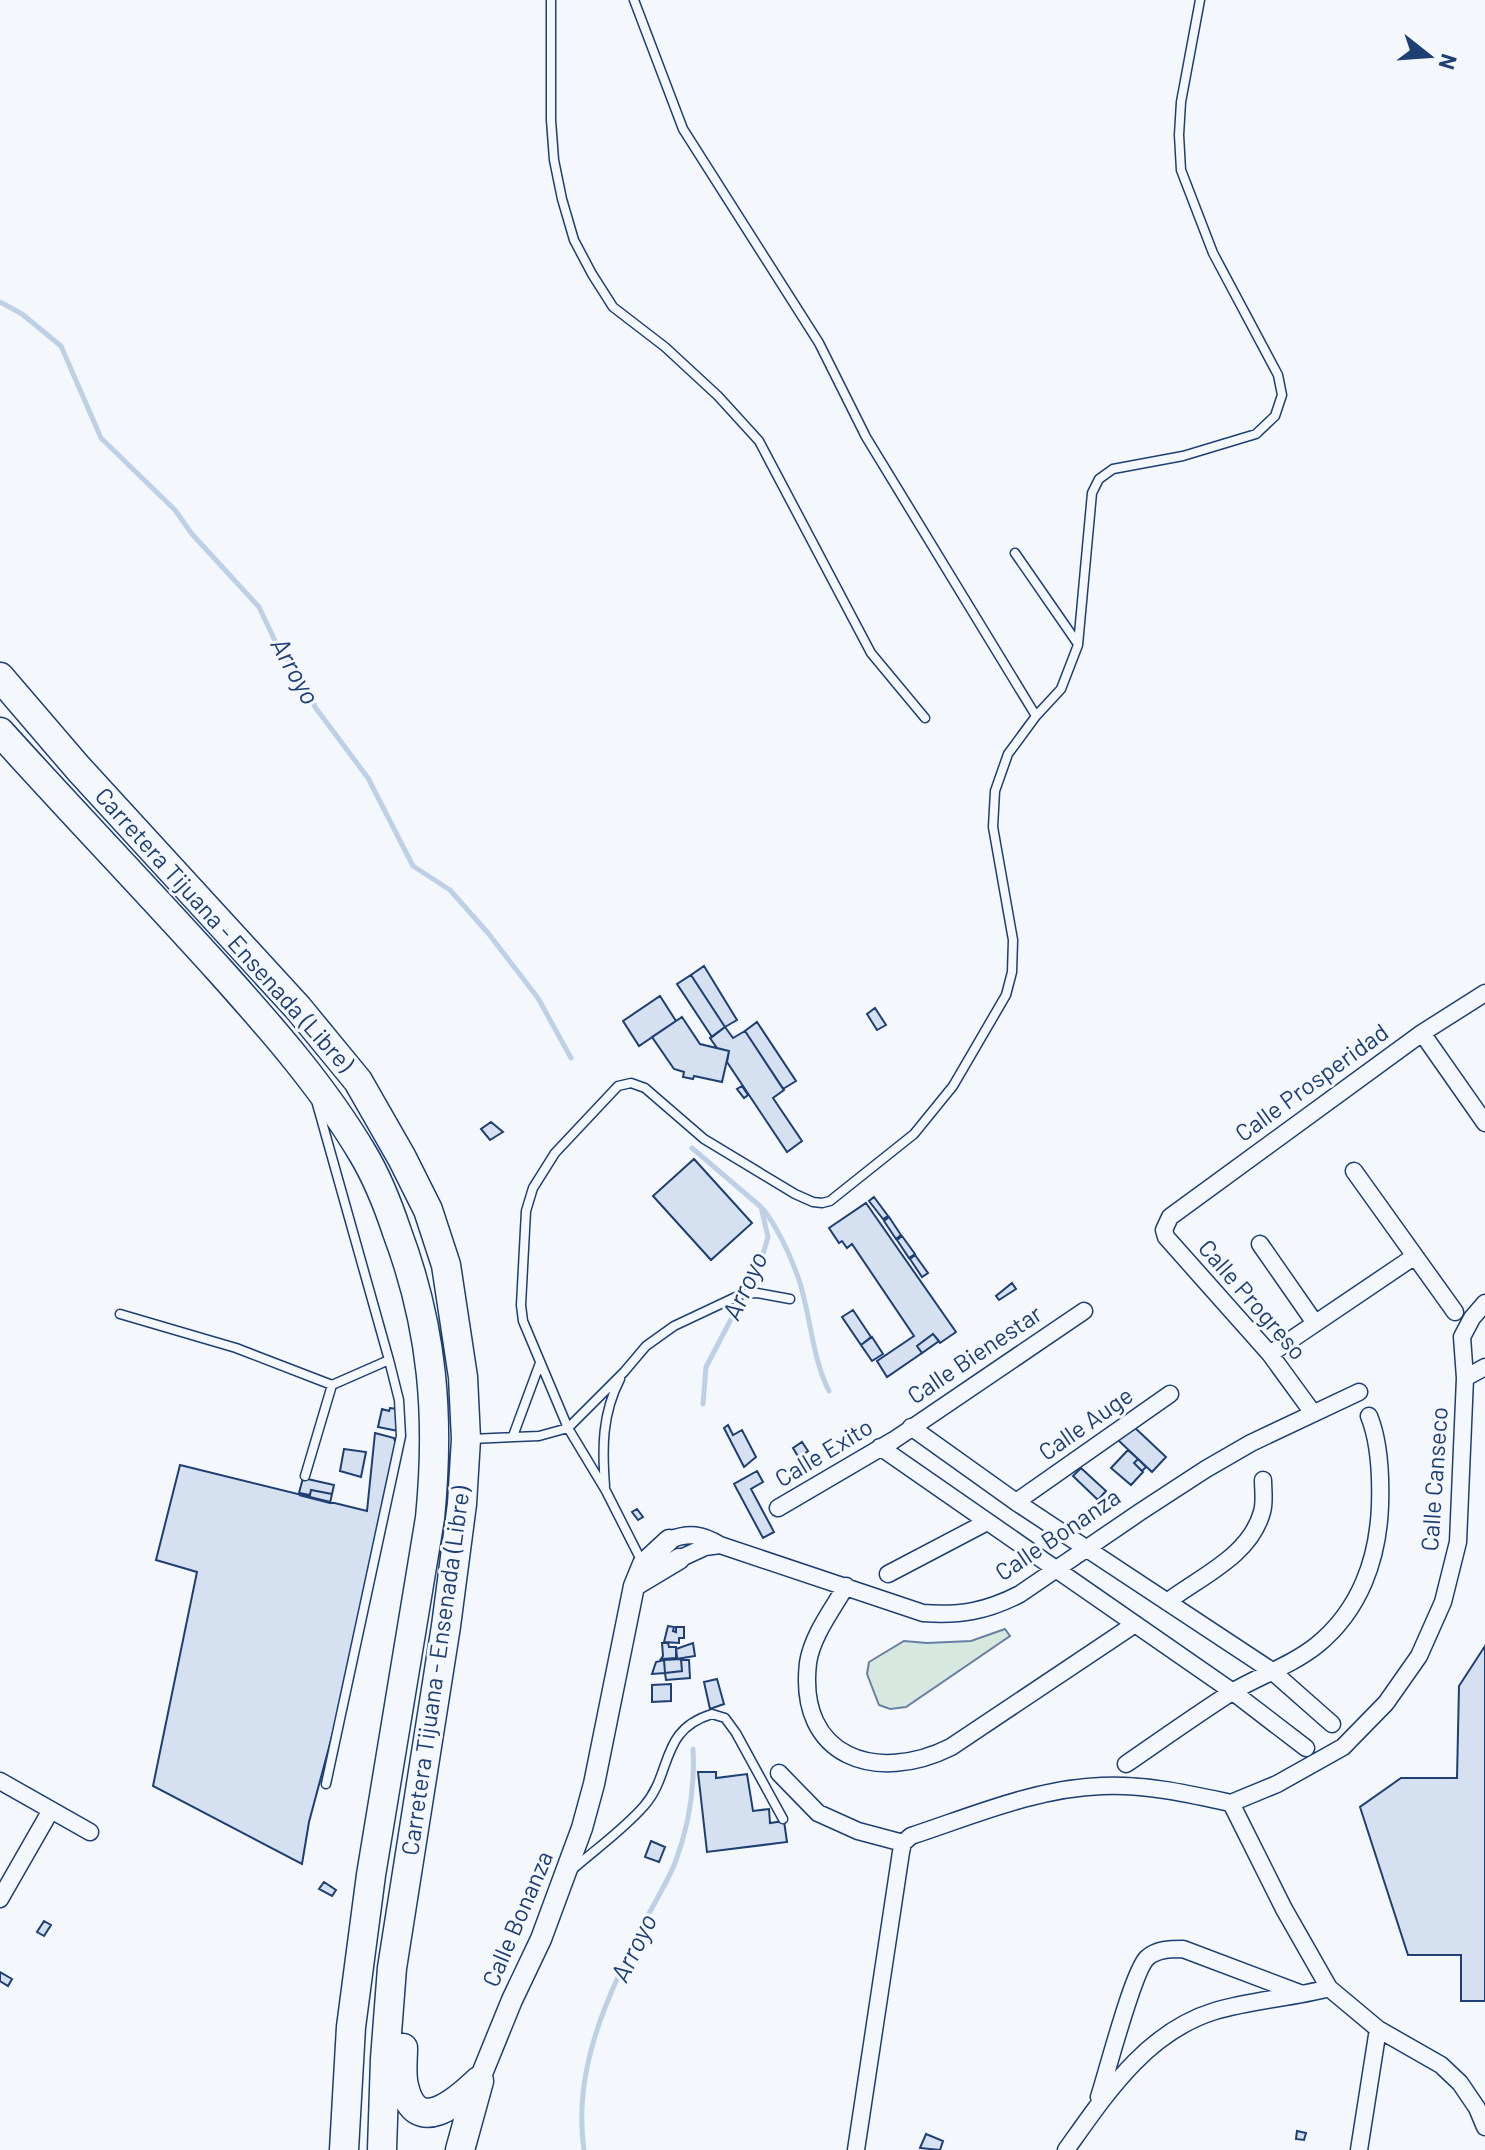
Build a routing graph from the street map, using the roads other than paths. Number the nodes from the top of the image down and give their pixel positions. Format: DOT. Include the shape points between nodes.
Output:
graph roads {
  1 [pos="551,0"];
  2 [pos="634,0"];
  3 [pos="1200,0"];
  4 [pos="1015,553"];
  5 [pos="1078,645"];
  6 [pos="0,677"];
  7 [pos="1036,716"];
  8 [pos="925,718"];
  9 [pos="0,732"];
  10 [pos="1485,993"];
  11 [pos="1422,1033"];
  12 [pos="309,1076"];
  13 [pos="1485,1123"];
  14 [pos="1354,1171"];
  15 [pos="1170,1217"];
  16 [pos="1260,1244"];
  17 [pos="1415,1256"];
  18 [pos="790,1299"];
  19 [pos="1485,1303"];
  20 [pos="1084,1311"];
  21 [pos="1455,1312"];
  22 [pos="120,1314"];
  23 [pos="1315,1323"];
  24 [pos="1270,1354"];
  25 [pos="389,1360"];
  26 [pos="540,1363"];
  27 [pos="1485,1367"];
  28 [pos="624,1372"];
  29 [pos="1465,1378"];
  30 [pos="332,1385"];
  31 [pos="1359,1392"];
  32 [pos="1170,1394"];
  33 [pos="1313,1413"];
  34 [pos="1369,1416"];
  35 [pos="911,1427"];
  36 [pos="568,1428"];
  37 [pos="513,1436"];
  38 [pos="466,1439"];
  39 [pos="887,1443"];
  40 [pos="305,1476"];
  41 [pos="1263,1480"];
  42 [pos="606,1491"];
  43 [pos="1023,1498"];
  44 [pos="778,1508"];
  45 [pos="987,1522"];
  46 [pos="669,1540"];
  47 [pos="720,1545"];
  48 [pos="1087,1549"];
  49 [pos="679,1559"];
  50 [pos="1056,1569"];
  51 [pos="888,1574"];
  52 [pos="643,1576"];
  53 [pos="846,1586"];
  54 [pos="1167,1602"];
  55 [pos="1135,1624"];
  56 [pos="1272,1671"];
  57 [pos="1233,1692"];
  58 [pos="1332,1724"];
  59 [pos="1306,1748"];
  60 [pos="1126,1764"];
  61 [pos="779,1773"];
  62 [pos="0,1781"];
  63 [pos="326,1784"];
  64 [pos="1231,1803"];
  65 [pos="51,1810"];
  66 [pos="783,1819"];
  67 [pos="90,1832"];
  68 [pos="903,1843"];
  69 [pos="566,1875"];
  70 [pos="0,1899"];
  71 [pos="392,1968"];
  72 [pos="1329,1988"];
  73 [pos="1303,1995"];
  74 [pos="1378,2029"];
  75 [pos="479,2081"];
  76 [pos="1097,2105"];
  77 [pos="1485,2127"];
  78 [pos="344,2150"];
  79 [pos="382,2150"];
  80 [pos="460,2150"];
  81 [pos="856,2150"];
  82 [pos="1066,2150"];
  83 [pos="1359,2150"];
  1 -- 8 [label="lane" via="554,160 574,240 613,307 665,347 759,441 871,653"];
  2 -- 7 [label="lane" via="683,129 819,343 866,437"];
  3 -- 5 [label="lane" via="1181,102 1181,170 1213,253 1278,375 1282,395 1275,416 1256,434 1183,456 1113,469 1099,479 1092,493"];
  4 -- 5 [label="lane"];
  5 -- 7 [label="lane" via="1061,689"];
  6 -- 38 [label="highway, Carretera Tijuana - Ensenada (Libre)" via="358,1081 428,1210 446,1265 463,1377"];
  7 -- 26 [label="lane" via="1008,754 995,791 993,827 1013,940 1012,972 1006,995 953,1086 914,1134 822,1203 795,1194 704,1139 645,1088 618,1086 555,1153 533,1188 526,1211 521,1305"];
  9 -- 12 [label="highway, Carretera Tijuana - Ensenada (Libre)" via="121,860"];
  10 -- 11 [label="street, Calle Prosperidad"];
  11 -- 13 [label="street"];
  11 -- 15 [label="street, Calle Prosperidad"];
  12 -- 25 [label="lane"];
  12 -- 78 [label="highway, Carretera Tijuana - Ensenada (Libre)" via="363,1155 384,1197 420,1303 436,1418 430,1518 351,2027"];
  14 -- 17 [label="street"];
  15 -- 24 [label="street, Calle Progreso" via="1166,1237"];
  16 -- 23 [label="street"];
  17 -- 21 [label="street"];
  17 -- 23 [label="street"];
  18 -- 28 [label="lane" via="742,1294 674,1326 646,1346"];
  19 -- 29 [label="street, Calle Canseco" via="1462,1337"];
  20 -- 35 [label="street, Calle Bienestar"];
  22 -- 30 [label="lane" via="236,1348"];
  23 -- 24 [label="street"];
  24 -- 33 [label="street, Calle Progreso"];
  25 -- 30 [label="lane"];
  25 -- 63 [label="lane" via="401,1436"];
  26 -- 36 [label="lane"];
  26 -- 37 [label="lane"];
  27 -- 29 [label="street"];
  28 -- 36 [label="lane"];
  28 -- 42 [label="lane" via="605,1422"];
  29 -- 64 [label="street, Calle Canseco" via="1458,1542 1443,1602 1419,1656 1386,1703 1343,1747"];
  30 -- 40 [label="lane"];
  31 -- 33 [label="street, Calle Bonanza"];
  32 -- 43 [label="street, Calle Auge"];
  33 -- 48 [label="street, Calle Bonanza" via="1206,1469"];
  34 -- 56 [label="street" via="1377,1434 1380,1494 1379,1535 1367,1581 1317,1645"];
  35 -- 39 [label="street, Calle Bienestar"];
  35 -- 43 [label="street"];
  36 -- 37 [label="lane"];
  36 -- 42 [label="lane"];
  37 -- 38 [label="lane"];
  38 -- 71 [label="highway, Carretera Tijuana - Ensenada (Libre)" via="455,1568"];
  39 -- 44 [label="street, Calle Exito"];
  39 -- 45 [label="street"];
  41 -- 54 [label="street" via="1264,1509 1253,1535 1234,1555"];
  42 -- 52 [label="lane"];
  43 -- 48 [label="street"];
  45 -- 50 [label="street"];
  45 -- 51 [label="street"];
  46 -- 47 [label="street, Calle Bonanza" via="695,1534"];
  46 -- 52 [label="street, Calle Bonanza"];
  47 -- 49 [label="street"];
  47 -- 53 [label="street, Calle Bonanza"];
  48 -- 50 [label="street, Calle Bonanza"];
  48 -- 54 [label="street"];
  49 -- 52 [label="street"];
  50 -- 53 [label="street, Calle Bonanza" via="998,1606 951,1616 923,1613"];
  50 -- 55 [label="street"];
  52 -- 69 [label="street, Calle Bonanza" via="594,1784"];
  53 -- 55 [label="street" via="814,1640 807,1692 825,1736 842,1753 865,1762 891,1765 951,1747"];
  54 -- 56 [label="street"];
  55 -- 57 [label="street"];
  56 -- 57 [label="street"];
  56 -- 58 [label="street"];
  57 -- 59 [label="street"];
  57 -- 60 [label="street"];
  61 -- 68 [label="street" via="818,1813"];
  62 -- 65 [label="street"];
  64 -- 68 [label="street" via="1149,1788 1059,1791 911,1836"];
  64 -- 72 [label="street"];
  65 -- 67 [label="street"];
  65 -- 70 [label="street"];
  66 -- 69 [label="lane" via="736,1733 725,1718 712,1714 677,1736 643,1808"];
  68 -- 81 [label="street"];
  69 -- 75 [label="street, Calle Bonanza"];
  71 -- 75 [label="highway" via="403,2084 415,2109 443,2110"];
  71 -- 79 [label="highway, Carretera Tijuana - Ensenada (Libre)"];
  72 -- 73 [label="street"];
  72 -- 74 [label="street"];
  73 -- 76 [label="street" via="1214,2011 1185,2023 1130,2066"];
  73 -- 76 [label="street" via="1183,1949 1166,1948 1145,1959"];
  74 -- 77 [label="street" via="1441,2065 1460,2083"];
  74 -- 83 [label="street"];
  75 -- 80 [label="highway"];
  76 -- 82 [label="street"];
}
